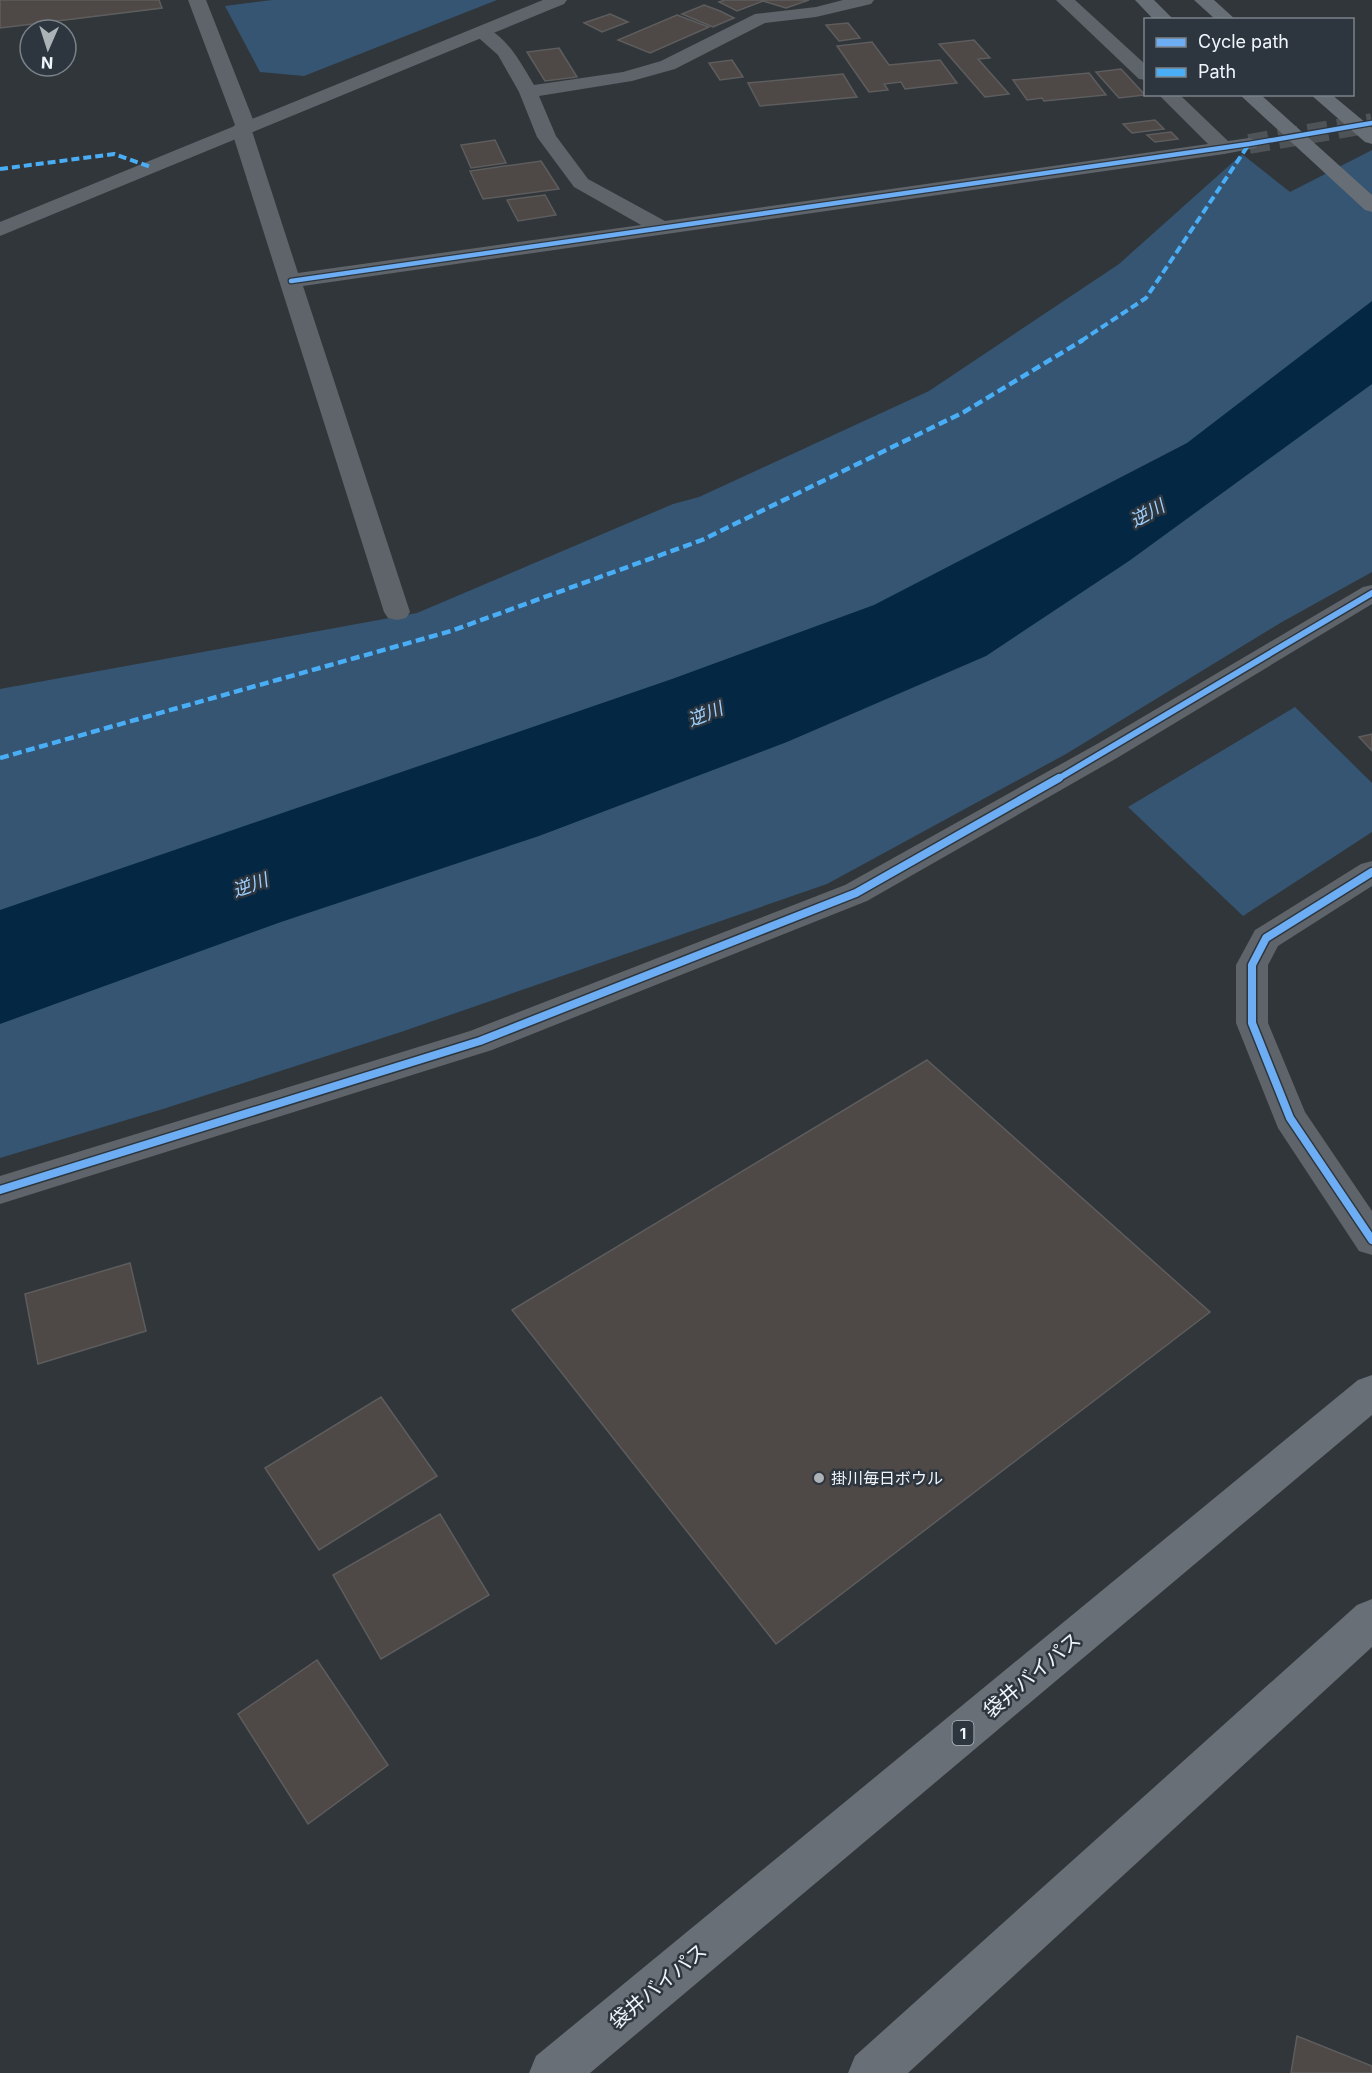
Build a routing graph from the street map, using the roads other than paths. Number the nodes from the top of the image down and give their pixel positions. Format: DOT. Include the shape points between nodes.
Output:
graph roads {
  1 [pos="197,0"];
  2 [pos="558,0"];
  3 [pos="865,0"];
  4 [pos="1065,0"];
  5 [pos="1144,0"];
  6 [pos="1203,0"];
  7 [pos="1163,18"];
  8 [pos="1225,18"];
  9 [pos="481,32"];
  10 [pos="1144,73"];
  11 [pos="528,92"];
  12 [pos="1169,96"];
  13 [pos="1250,96"];
  14 [pos="1321,96"];
  15 [pos="244,128"];
  16 [pos="1372,138"];
  17 [pos="1249,144"];
  18 [pos="1224,148"];
  19 [pos="1372,206"];
  20 [pos="662,228"];
  21 [pos="0,231"];
  22 [pos="291,281"];
  23 [pos="1372,593"];
  24 [pos="397,612"];
  25 [pos="1372,872"];
  26 [pos="0,1190"];
  27 [pos="1372,1240"];
  28 [pos="1372,1392"];
  29 [pos="1372,1619"];
  30 [pos="553,2073"];
  31 [pos="872,2073"];
  1 -- 15 [label="street"];
  2 -- 9 [label="street"];
  3 -- 11 [label="street" via="816,12 762,18 668,65 624,77"];
  4 -- 10 [label="street"];
  5 -- 7 [label="main road"];
  6 -- 8 [label="main road"];
  9 -- 11 [label="street" via="505,52"];
  9 -- 15 [label="street"];
  11 -- 20 [label="street" via="548,137 581,183"];
  12 -- 18 [label="street"];
  13 -- 19 [label="main road"];
  14 -- 16 [label="main road"];
  15 -- 21 [label="street"];
  15 -- 22 [label="street"];
  17 -- 18 [label="street"];
  18 -- 20 [label="street"];
  20 -- 22 [label="street"];
  22 -- 24 [label="street"];
  23 -- 26 [label="street" via="1107,752 856,893 480,1041"];
  25 -- 27 [label="street" via="1266,938 1252,965 1252,1023 1290,1118"];
  28 -- 30 [label="highway, 袋井バイパス / 1"];
  29 -- 31 [label="highway"];
}
